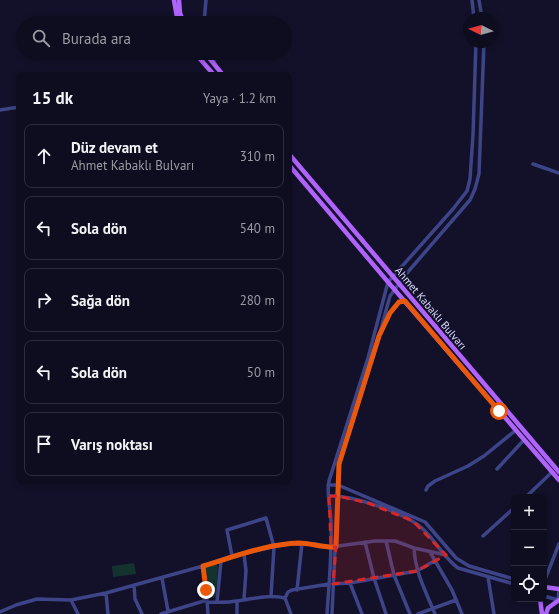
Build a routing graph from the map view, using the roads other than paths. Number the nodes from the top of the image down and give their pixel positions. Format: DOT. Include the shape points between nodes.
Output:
graph roads {
  1 [pos="174,0"];
  2 [pos="179,0"];
  3 [pos="206,0"];
  4 [pos="472,0"];
  5 [pos="480,0"];
  6 [pos="473,12"];
  7 [pos="481,12"];
  8 [pos="177,16"];
  9 [pos="181,16"];
  10 [pos="204,16"];
  11 [pos="476,48"];
  12 [pos="484,48"];
  13 [pos="201,60"];
  14 [pos="211,60"];
  15 [pos="213,60"];
  16 [pos="215,65"];
  17 [pos="211,72"];
  18 [pos="221,72"];
  19 [pos="16,107"];
  20 [pos="0,110"];
  21 [pos="292,158"];
  22 [pos="533,164"];
  23 [pos="292,169"];
  24 [pos="559,173"];
  25 [pos="392,277"];
  26 [pos="388,282"];
  27 [pos="398,284"];
  28 [pos="394,289"];
  29 [pos="405,301"];
  30 [pos="379,336"];
  31 [pos="516,430"];
  32 [pos="524,440"];
  33 [pos="497,469"];
  34 [pos="552,472"];
  35 [pos="559,472"];
  36 [pos="559,480"];
  37 [pos="328,485"];
  38 [pos="338,485"];
  39 [pos="426,490"];
  40 [pos="529,494"];
  41 [pos="329,496"];
  42 [pos="338,496"];
  43 [pos="511,511"];
  44 [pos="483,536"];
  45 [pos="386,541"];
  46 [pos="365,542"];
  47 [pos="302,544"];
  48 [pos="559,544"];
  49 [pos="274,547"];
  50 [pos="331,547"];
  51 [pos="336,547"];
  52 [pos="414,548"];
  53 [pos="430,552"];
  54 [pos="244,554"];
  55 [pos="446,555"];
  56 [pos="232,556"];
  57 [pos="436,560"];
  58 [pos="222,561"];
  59 [pos="203,566"];
  60 [pos="418,571"];
  61 [pos="547,574"];
  62 [pos="394,576"];
  63 [pos="488,577"];
  64 [pos="162,578"];
  65 [pos="374,578"];
  66 [pos="511,578"];
  67 [pos="350,583"];
  68 [pos="511,583"];
  69 [pos="331,584"];
  70 [pos="134,585"];
  71 [pos="547,587"];
  72 [pos="559,589"];
  73 [pos="297,590"];
  74 [pos="106,593"];
  75 [pos="271,596"];
  76 [pos="547,597"];
  77 [pos="285,598"];
  78 [pos="244,599"];
  79 [pos="71,600"];
  80 [pos="456,600"];
  81 [pos="559,600"];
  82 [pos="207,601"];
  83 [pos="237,601"];
  84 [pos="217,602"];
  85 [pos="540,602"];
  86 [pos="433,609"];
  87 [pos="168,611"];
  88 [pos="0,612"];
  89 [pos="78,614"];
  90 [pos="108,614"];
  91 [pos="142,614"];
  92 [pos="161,614"];
  93 [pos="208,614"];
  94 [pos="237,614"];
  95 [pos="291,614"];
  96 [pos="327,614"];
  97 [pos="332,614"];
  98 [pos="362,614"];
  99 [pos="386,614"];
  100 [pos="410,614"];
  101 [pos="418,614"];
  102 [pos="435,614"];
  103 [pos="462,614"];
  104 [pos="467,614"];
  105 [pos="494,614"];
  106 [pos="542,614"];
  107 [pos="546,614"];
  1 -- 8 [label="main road"];
  2 -- 9 [label="main road"];
  3 -- 10 [label="street"];
  4 -- 6 [label="street"];
  5 -- 7 [label="street"];
  11 -- 25 [label="street" via="470,179 467,191 454,209"];
  12 -- 27 [label="street" via="479,174 476,189 470,200"];
  13 -- 17 [label="main road"];
  14 -- 16 [label="main road"];
  15 -- 16 [label="street"];
  16 -- 18 [label="main road"];
  19 -- 20 [label="street"];
  21 -- 25 [label="main road, Ahmet Kabaklı Bulvarı"];
  22 -- 24 [label="street"];
  23 -- 26 [label="main road, Ahmet Kabaklı Bulvarı"];
  25 -- 26 [label="street"];
  25 -- 27 [label="main road, Ahmet Kabaklı Bulvarı"];
  26 -- 28 [label="main road, Ahmet Kabaklı Bulvarı"];
  26 -- 37 [label="street" via="368,358"];
  27 -- 28 [label="street"];
  27 -- 35 [label="main road, Ahmet Kabaklı Bulvarı"];
  28 -- 29 [label="main road, Ahmet Kabaklı Bulvarı"];
  28 -- 30 [label="street"];
  29 -- 30 [label="street" via="395,306"];
  29 -- 31 [label="main road, Ahmet Kabaklı Bulvarı"];
  30 -- 38 [label="street" via="339,464"];
  31 -- 32 [label="main road, Ahmet Kabaklı Bulvarı"];
  31 -- 39 [label="street" via="484,456 428,486"];
  32 -- 33 [label="street"];
  32 -- 34 [label="main road, Ahmet Kabaklı Bulvarı"];
  34 -- 36 [label="main road, Ahmet Kabaklı Bulvarı"];
  34 -- 40 [label="street"];
  37 -- 38 [label="street"];
  37 -- 41 [label="street"];
  38 -- 42 [label="street"];
  38 -- 66 [label="street" via="425,522 456,558 469,566"];
  41 -- 42 [label="street"];
  41 -- 50 [label="street"];
  42 -- 51 [label="street"];
  42 -- 55 [label="street" via="363,501 414,522"];
  43 -- 44 [label="street"];
  45 -- 46 [label="street"];
  45 -- 52 [label="street" via="395,541"];
  45 -- 62 [label="street"];
  46 -- 51 [label="street"];
  46 -- 65 [label="street"];
  47 -- 49 [label="street"];
  47 -- 50 [label="street"];
  47 -- 73 [label="street"];
  48 -- 61 [label="street"];
  49 -- 54 [label="street"];
  49 -- 56 [label="street" via="266,518 227,530"];
  49 -- 75 [label="street"];
  50 -- 51 [label="street"];
  50 -- 69 [label="street"];
  51 -- 69 [label="street"];
  52 -- 53 [label="street"];
  52 -- 60 [label="street"];
  53 -- 55 [label="street"];
  53 -- 57 [label="street"];
  54 -- 56 [label="street"];
  54 -- 78 [label="street"];
  55 -- 63 [label="street" via="458,568"];
  56 -- 58 [label="street"];
  57 -- 60 [label="street"];
  57 -- 80 [label="street"];
  58 -- 59 [label="street"];
  58 -- 84 [label="street"];
  59 -- 64 [label="street"];
  59 -- 82 [label="street"];
  60 -- 62 [label="street"];
  60 -- 86 [label="street"];
  62 -- 65 [label="street"];
  62 -- 100 [label="street"];
  63 -- 68 [label="street"];
  63 -- 105 [label="street"];
  64 -- 70 [label="street"];
  64 -- 87 [label="street"];
  65 -- 67 [label="street"];
  65 -- 99 [label="street"];
  67 -- 69 [label="street"];
  67 -- 98 [label="street"];
  69 -- 73 [label="street"];
  69 -- 96 [label="street"];
  69 -- 97 [label="street"];
  70 -- 74 [label="street"];
  70 -- 91 [label="street" via="135,599"];
  71 -- 72 [label="main road"];
  72 -- 81 [label="street"];
  73 -- 77 [label="street" via="288,592"];
  74 -- 79 [label="street"];
  74 -- 90 [label="street"];
  75 -- 77 [label="street"];
  75 -- 78 [label="street"];
  76 -- 81 [label="street"];
  77 -- 95 [label="street"];
  78 -- 83 [label="street"];
  79 -- 88 [label="street" via="37,599"];
  79 -- 89 [label="street"];
  80 -- 86 [label="street"];
  80 -- 103 [label="street"];
  81 -- 107 [label="main road" via="548,608"];
  82 -- 84 [label="street"];
  82 -- 87 [label="street"];
  82 -- 93 [label="street"];
  83 -- 84 [label="street"];
  83 -- 94 [label="street"];
  85 -- 106 [label="main road"];
  86 -- 101 [label="street"];
  86 -- 102 [label="street"];
  87 -- 92 [label="street"];
  103 -- 104 [label="street"];
}
